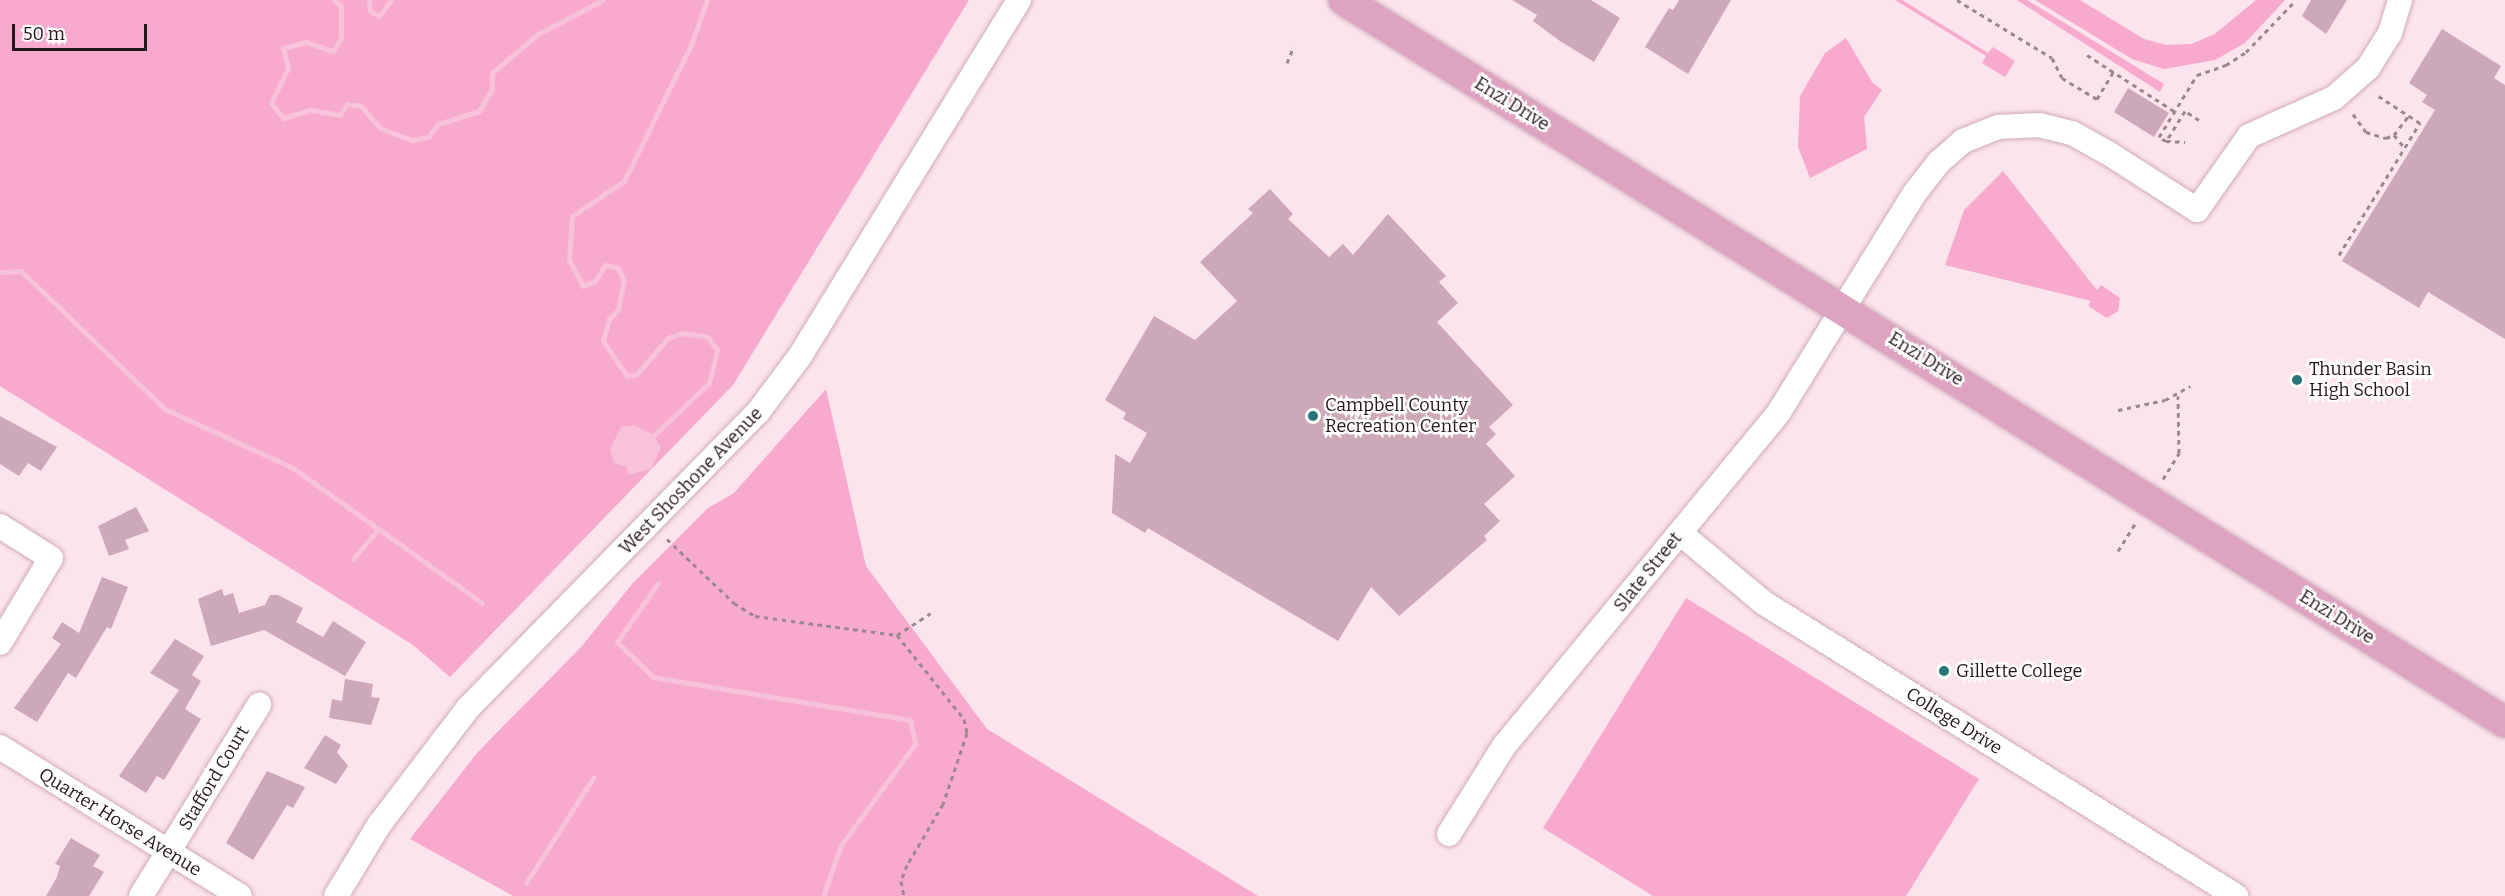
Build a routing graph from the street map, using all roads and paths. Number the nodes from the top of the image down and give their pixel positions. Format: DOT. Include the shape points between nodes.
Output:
graph roads {
  1 [pos="1018,0"];
  2 [pos="1344,0"];
  3 [pos="1957,0"];
  4 [pos="2296,0"];
  5 [pos="2400,0"];
  6 [pos="1294,46"];
  7 [pos="2086,55"];
  8 [pos="1287,63"];
  9 [pos="2113,72"];
  10 [pos="2377,95"];
  11 [pos="2174,111"];
  12 [pos="2353,114"];
  13 [pos="2409,115"];
  14 [pos="2199,120"];
  15 [pos="2394,135"];
  16 [pos="2166,141"];
  17 [pos="2185,142"];
  18 [pos="2405,148"];
  19 [pos="2339,255"];
  20 [pos="1845,307"];
  21 [pos="2190,386"];
  22 [pos="2178,396"];
  23 [pos="2118,410"];
  24 [pos="2163,478"];
  25 [pos="2136,522"];
  26 [pos="0,526"];
  27 [pos="1680,533"];
  28 [pos="667,539"];
  29 [pos="2118,551"];
  30 [pos="931,613"];
  31 [pos="897,635"];
  32 [pos="0,643"];
  33 [pos="259,705"];
  34 [pos="2505,722"];
  35 [pos="0,747"];
  36 [pos="1449,834"];
  37 [pos="169,852"];
  38 [pos="141,896"];
  39 [pos="240,896"];
  40 [pos="336,896"];
  41 [pos="903,896"];
  42 [pos="2236,896"];
  1 -- 40 [label="street, West Shoshone Avenue" via="800,357 758,412 468,708 411,780"];
  2 -- 20 [label="main road, Enzi Drive"];
  3 -- 9 [label="path" via="2052,58 2062,78 2097,99"];
  4 -- 11 [label="path" via="2246,52 2226,65 2197,75"];
  5 -- 20 [label="street, Slate Street" via="2390,33 2368,68 2334,98 2249,136 2197,210 2072,133 2039,125 1998,127 1963,141 1914,194"];
  6 -- 8 [label="path"];
  7 -- 9 [label="path"];
  9 -- 11 [label="path"];
  10 -- 13 [label="path"];
  11 -- 16 [label="path" via="2159,137"];
  12 -- 15 [label="path" via="2375,137"];
  13 -- 15 [label="path"];
  13 -- 18 [label="path" via="2421,123"];
  14 -- 16 [label="path" via="2185,111"];
  15 -- 18 [label="path"];
  16 -- 17 [label="path"];
  18 -- 19 [label="path"];
  20 -- 27 [label="street, Slate Street" via="1779,412"];
  20 -- 34 [label="main road, Enzi Drive"];
  21 -- 22 [label="path"];
  22 -- 23 [label="path"];
  22 -- 24 [label="path" via="2179,453"];
  25 -- 29 [label="path"];
  26 -- 32 [label="street" via="51,558"];
  27 -- 36 [label="street, Slate Street" via="1504,746"];
  27 -- 42 [label="street, College Drive" via="1764,603"];
  28 -- 31 [label="path" via="734,603 755,616"];
  30 -- 31 [label="path"];
  31 -- 41 [label="path" via="964,719 967,733 943,804 907,865 901,881"];
  33 -- 37 [label="street, Stafford Court"];
  35 -- 37 [label="street, Quarter Horse Avenue"];
  37 -- 38 [label="street, Stafford Court"];
  37 -- 39 [label="street, Quarter Horse Avenue"];
}
